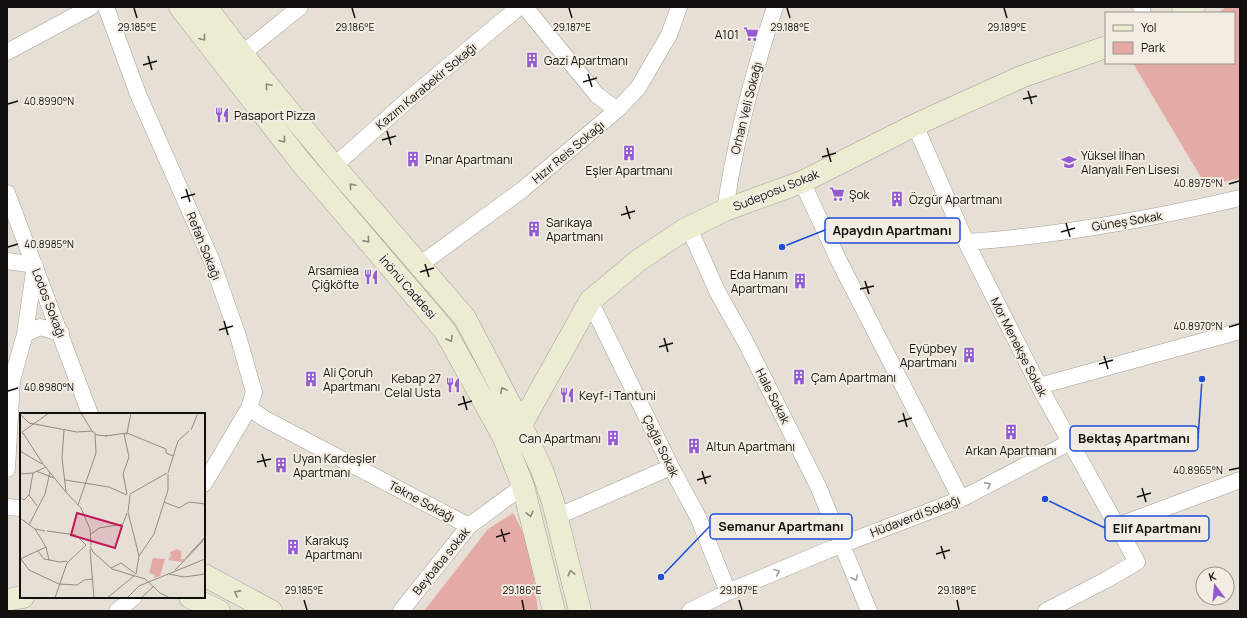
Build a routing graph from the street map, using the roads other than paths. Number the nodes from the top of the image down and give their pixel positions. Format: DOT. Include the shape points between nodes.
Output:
graph roads {
  1 [pos="91,7"];
  2 [pos="106,7"];
  3 [pos="180,7"];
  4 [pos="206,7"];
  5 [pos="300,7"];
  6 [pos="519,7"];
  7 [pos="525,7"];
  8 [pos="679,7"];
  9 [pos="775,7"];
  10 [pos="1194,7"];
  11 [pos="1185,12"];
  12 [pos="1105,47"];
  13 [pos="7,52"];
  14 [pos="242,54"];
  15 [pos="617,110"];
  16 [pos="915,125"];
  17 [pos="334,166"];
  18 [pos="802,182"];
  19 [pos="7,193"];
  20 [pos="1240,198"];
  21 [pos="725,210"];
  22 [pos="689,228"];
  23 [pos="966,242"];
  24 [pos="7,261"];
  25 [pos="421,264"];
  26 [pos="35,265"];
  27 [pos="590,301"];
  28 [pos="1240,331"];
  29 [pos="61,333"];
  30 [pos="25,334"];
  31 [pos="9,380"];
  32 [pos="1039,386"];
  33 [pos="249,408"];
  34 [pos="90,413"];
  35 [pos="521,425"];
  36 [pos="504,438"];
  37 [pos="1070,442"];
  38 [pos="670,467"];
  39 [pos="7,469"];
  40 [pos="1240,481"];
  41 [pos="205,482"];
  42 [pos="523,486"];
  43 [pos="961,499"];
  44 [pos="7,507"];
  45 [pos="20,508"];
  46 [pos="556,517"];
  47 [pos="469,526"];
  48 [pos="1116,526"];
  49 [pos="841,545"];
  50 [pos="205,576"];
  51 [pos="728,592"];
  52 [pos="20,598"];
  53 [pos="133,598"];
  54 [pos="192,598"];
  55 [pos="7,600"];
  56 [pos="117,611"];
  57 [pos="219,611"];
  58 [pos="271,611"];
  59 [pos="401,611"];
  60 [pos="554,611"];
  61 [pos="580,611"];
  62 [pos="690,611"];
  63 [pos="869,611"];
  64 [pos="1046,611"];
  1 -- 13 [label="street"];
  2 -- 33 [label="street, Refah Sokağı" via="138,94 211,259 238,336 254,392"];
  3 -- 36 [label="street, İnönü Caddesi, one-way" via="300,161 445,330"];
  4 -- 14 [label="street, İnönü Caddesi"];
  5 -- 14 [label="street"];
  6 -- 17 [label="street, Kazım Karabekir Sokağı"];
  7 -- 15 [label="street" via="597,95"];
  8 -- 15 [label="street, Hızır Reis Sokağı" via="669,36 638,88"];
  9 -- 21 [label="street, Orhan Veli Sokağı" via="732,165"];
  10 -- 11 [label="street"];
  12 -- 16 [label="street, Sudeposu Sokak" via="1021,77"];
  17 -- 14 [label="street, İnönü Caddesi, one-way"];
  15 -- 25 [label="street, Hızır Reis Sokağı" via="522,190"];
  16 -- 18 [label="street, Sudeposu Sokak"];
  16 -- 23 [label="street, Mor Menekşe Sokak"];
  25 -- 17 [label="street, İnönü Caddesi, one-way"];
  18 -- 21 [label="street, Sudeposu Sokak"];
  18 -- 43 [label="street"];
  19 -- 26 [label="street, Lodos Sokağı"];
  20 -- 23 [label="street, Güneş Sokak" via="1156,217 1008,240"];
  21 -- 22 [label="street, Sudeposu Sokak"];
  22 -- 27 [label="street, Sudeposu Sokak" via="639,260"];
  22 -- 49 [label="street, Hale Sokak" via="717,291 818,486"];
  23 -- 32 [label="street, Mor Menekşe Sokak"];
  24 -- 26 [label="street"];
  35 -- 25 [label="street, İnönü Caddesi, one-way" via="465,318"];
  26 -- 29 [label="street, Lodos Sokağı"];
  26 -- 30 [label="street"];
  27 -- 35 [label="street, Sudeposu Sokak"];
  27 -- 38 [label="street, Çağla Sokak"];
  28 -- 32 [label="street"];
  29 -- 30 [label="street" via="40,327"];
  29 -- 34 [label="street, Lodos Sokağı"];
  30 -- 31 [label="street"];
  31 -- 39 [label="street"];
  32 -- 37 [label="street, Mor Menekşe Sokak"];
  33 -- 41 [label="street, Refah Sokağı"];
  33 -- 47 [label="street, Tekne Sokağı" via="265,419"];
  35 -- 36 [label="street"];
  35 -- 46 [label="street, İnönü Caddesi" via="542,470"];
  36 -- 42 [label="street, İnönü Caddesi"];
  43 -- 37 [label="street, Hüdaverdi Sokağı, one-way"];
  37 -- 48 [label="street, Mor Menekşe Sokak"];
  38 -- 46 [label="street"];
  38 -- 51 [label="street, Çağla Sokak" via="698,517"];
  40 -- 48 [label="street"];
  42 -- 47 [label="street, Beybaba sokak"];
  42 -- 60 [label="street, İnönü Caddesi, one-way"];
  43 -- 49 [label="street, Hüdaverdi Sokağı"];
  44 -- 45 [label="street"];
  61 -- 46 [label="street, İnönü Caddesi, one-way"];
  47 -- 59 [label="street, Beybaba sokak"];
  48 -- 64 [label="street, Mor Menekşe Sokak" via="1137,562"];
  51 -- 49 [label="street, Hüdaverdi Sokağı, one-way"];
  49 -- 63 [label="street, Hale Sokak, one-way"];
  58 -- 50 [label="street, one-way"];
  51 -- 62 [label="street, Hüdaverdi Sokağı"];
  52 -- 55 [label="street"];
  53 -- 56 [label="street"];
  54 -- 57 [label="street"];
}
